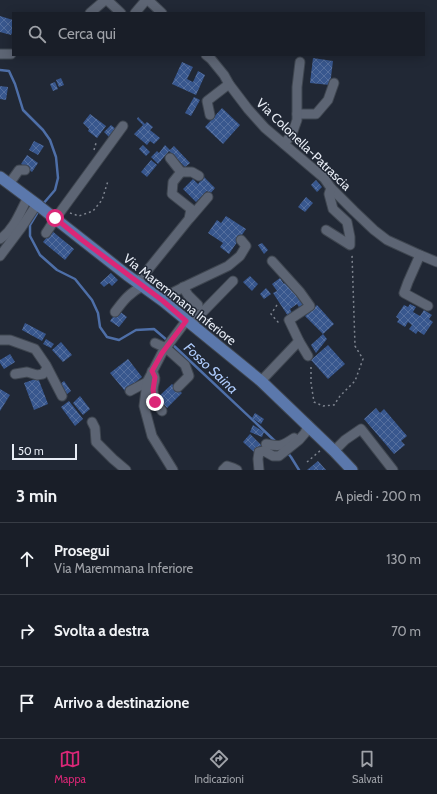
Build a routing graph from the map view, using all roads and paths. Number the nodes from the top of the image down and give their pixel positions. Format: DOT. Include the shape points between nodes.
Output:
graph roads {
  1 [pos="106,0"];
  2 [pos="147,0"];
  3 [pos="91,12"];
  4 [pos="121,12"];
  5 [pos="136,12"];
  6 [pos="161,12"];
  7 [pos="0,54"];
  8 [pos="11,54"];
  9 [pos="207,56"];
  10 [pos="300,62"];
  11 [pos="334,83"];
  12 [pos="229,84"];
  13 [pos="297,114"];
  14 [pos="210,115"];
  15 [pos="123,126"];
  16 [pos="284,144"];
  17 [pos="170,158"];
  18 [pos="25,170"];
  19 [pos="181,172"];
  20 [pos="198,176"];
  21 [pos="0,178"];
  22 [pos="108,181"];
  23 [pos="9,184"];
  24 [pos="331,188"];
  25 [pos="28,198"];
  26 [pos="208,198"];
  27 [pos="48,210"];
  28 [pos="189,219"];
  29 [pos="326,230"];
  30 [pos="46,233"];
  31 [pos="0,239"];
  32 [pos="241,240"];
  33 [pos="345,241"];
  34 [pos="420,255"];
  35 [pos="0,256"];
  36 [pos="272,261"];
  37 [pos="437,262"];
  38 [pos="234,281"];
  39 [pos="140,284"];
  40 [pos="183,287"];
  41 [pos="163,301"];
  42 [pos="198,305"];
  43 [pos="277,305"];
  44 [pos="428,306"];
  45 [pos="115,312"];
  46 [pos="289,320"];
  47 [pos="189,322"];
  48 [pos="0,340"];
  49 [pos="299,341"];
  50 [pos="155,343"];
  51 [pos="166,348"];
  52 [pos="308,356"];
  53 [pos="311,367"];
  54 [pos="47,368"];
  55 [pos="152,371"];
  56 [pos="15,374"];
  57 [pos="260,381"];
  58 [pos="146,382"];
  59 [pos="178,387"];
  60 [pos="130,391"];
  61 [pos="62,396"];
  62 [pos="162,411"];
  63 [pos="92,422"];
  64 [pos="307,424"];
  65 [pos="326,443"];
  66 [pos="266,444"];
  67 [pos="334,451"];
  68 [pos="307,462"];
  69 [pos="114,470"];
  70 [pos="117,470"];
  71 [pos="126,470"];
  72 [pos="174,470"];
  73 [pos="223,470"];
  74 [pos="237,470"];
  75 [pos="259,470"];
  76 [pos="352,470"];
  77 [pos="393,470"];
  1 -- 3 [label="street"];
  1 -- 4 [label="street"];
  2 -- 5 [label="street"];
  2 -- 6 [label="street"];
  7 -- 8 [label="street"];
  9 -- 12 [label="street, Via Colonella-Patrascia"];
  10 -- 13 [label="street"];
  11 -- 13 [label="street" via="328,100 316,114"];
  12 -- 14 [label="street" via="207,101"];
  12 -- 16 [label="street, Via Colonella-Patrascia" via="265,128"];
  13 -- 16 [label="street" via="292,134"];
  15 -- 27 [label="street"];
  16 -- 24 [label="street, Via Colonella-Patrascia" via="324,178"];
  17 -- 19 [label="street"];
  18 -- 23 [label="street" via="19,170"];
  19 -- 20 [label="street" via="192,172"];
  19 -- 28 [label="street" via="173,182 172,194 191,209"];
  21 -- 23 [label="main road, Via Maremmana Inferiore"];
  22 -- 27 [label="path" via="102,200 93,211 79,216"];
  23 -- 25 [label="main road, Via Maremmana Inferiore"];
  24 -- 33 [label="street" via="328,194 333,209 347,222 350,245"];
  24 -- 34 [label="street, Via Colonella-Patrascia" via="387,240"];
  25 -- 27 [label="main road, Via Maremmana Inferiore"];
  25 -- 31 [label="street" via="6,236"];
  26 -- 28 [label="street"];
  27 -- 30 [label="street" via="52,224"];
  27 -- 35 [label="street" via="21,228"];
  27 -- 39 [label="main road, Via Maremmana Inferiore" via="82,240"];
  28 -- 39 [label="street"];
  29 -- 33 [label="street"];
  32 -- 40 [label="street" via="246,246 240,256 228,266"];
  33 -- 53 [label="path" via="352,252 355,346 363,360 355,381 334,405 323,406 314,402"];
  34 -- 37 [label="street, Via Colonella-Patrascia"];
  34 -- 44 [label="street" via="404,293"];
  36 -- 46 [label="street" via="310,306"];
  38 -- 47 [label="street"];
  39 -- 41 [label="main road, Via Maremmana Inferiore"];
  39 -- 45 [label="street"];
  40 -- 41 [label="street"];
  40 -- 42 [label="street"];
  41 -- 47 [label="main road, Via Maremmana Inferiore"];
  43 -- 46 [label="path" via="271,314 278,322 284,323"];
  46 -- 49 [label="street"];
  47 -- 51 [label="street"];
  47 -- 57 [label="main road, Via Maremmana Inferiore"];
  48 -- 54 [label="street" via="10,340 35,349"];
  49 -- 52 [label="street"];
  49 -- 57 [label="street"];
  50 -- 51 [label="street"];
  51 -- 55 [label="street"];
  51 -- 59 [label="street" via="185,366 189,376"];
  54 -- 56 [label="street" via="43,374"];
  54 -- 61 [label="street"];
  55 -- 58 [label="street"];
  55 -- 62 [label="street" via="155,377 155,402"];
  57 -- 64 [label="main road, Via Maremmana Inferiore"];
  58 -- 60 [label="street"];
  58 -- 72 [label="street" via="144,406 152,436"];
  63 -- 71 [label="street" via="96,442"];
  64 -- 65 [label="main road, Via Maremmana Inferiore"];
  64 -- 66 [label="street" via="284,444"];
  64 -- 75 [label="street" via="305,433 299,440 279,456 273,456 264,450 259,452"];
  65 -- 67 [label="main road, Via Maremmana Inferiore"];
  65 -- 68 [label="path"];
  67 -- 76 [label="main road, Via Maremmana Inferiore"];
  67 -- 77 [label="street" via="361,429"];
  69 -- 70 [label="street"];
  73 -- 74 [label="street" via="227,466"];
}
